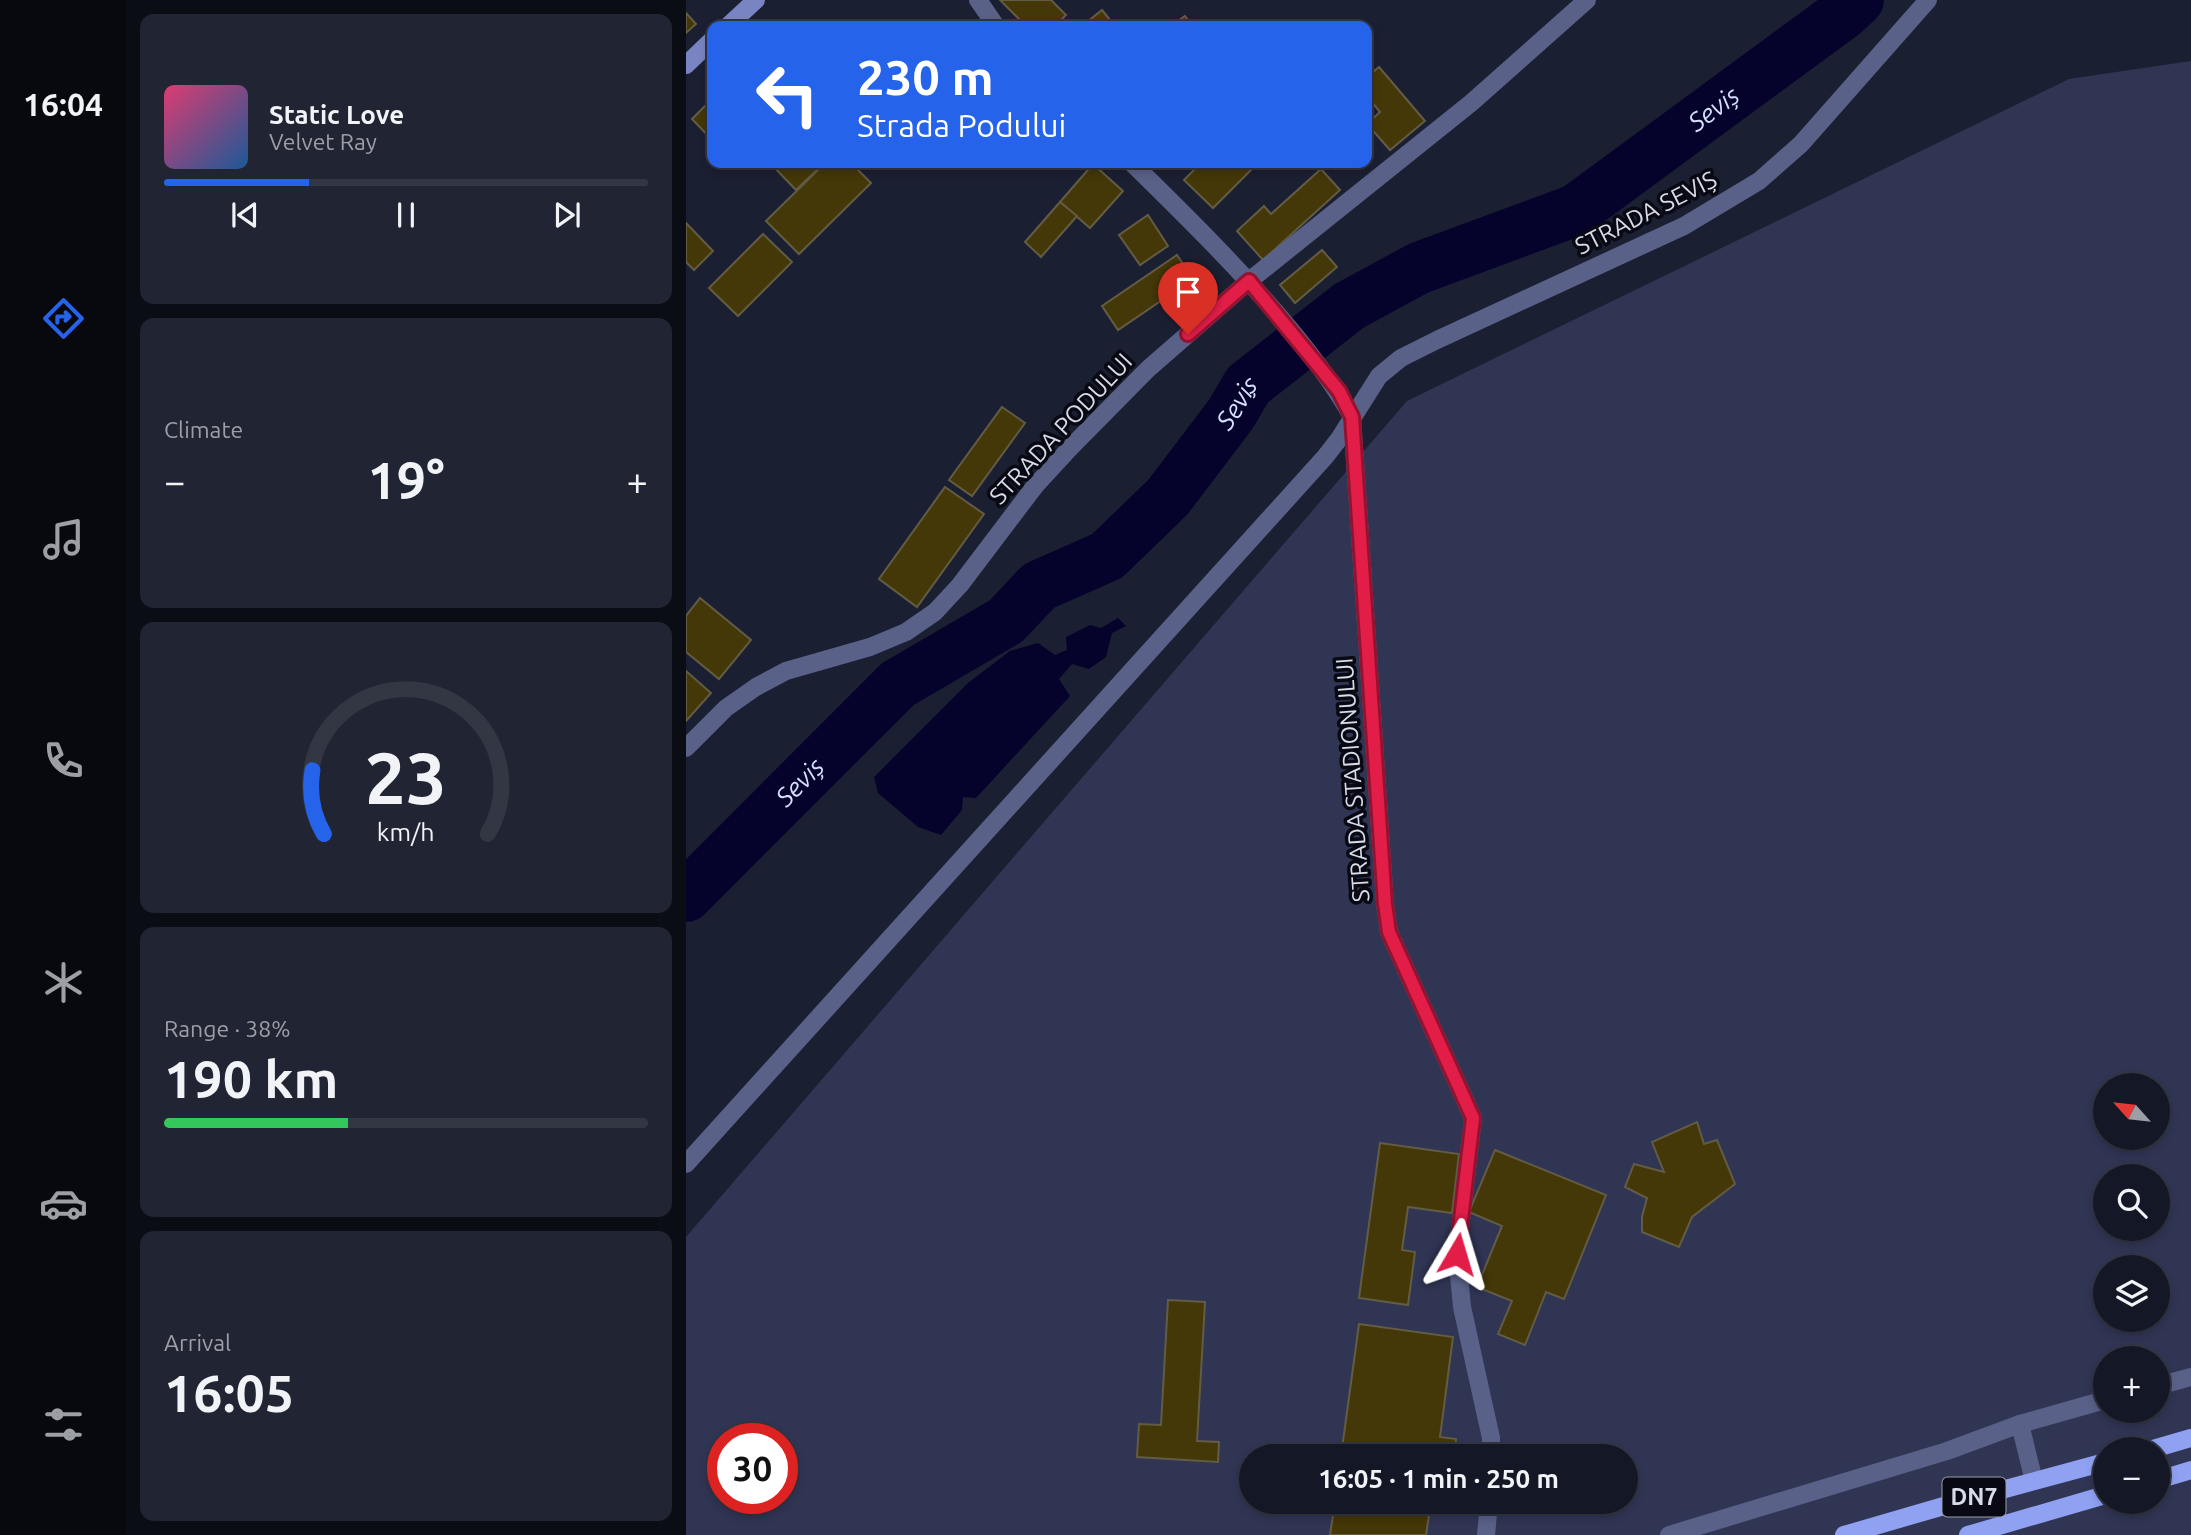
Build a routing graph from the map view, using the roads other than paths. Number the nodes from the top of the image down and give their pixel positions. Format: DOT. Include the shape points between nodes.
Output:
graph roads {
  1 [pos="756,0"];
  2 [pos="978,0"];
  3 [pos="1587,0"];
  4 [pos="1928,0"];
  5 [pos="733,21"];
  6 [pos="993,21"];
  7 [pos="707,45"];
  8 [pos="686,65"];
  9 [pos="1137,168"];
  10 [pos="1249,281"];
  11 [pos="1352,417"];
  12 [pos="686,748"];
  13 [pos="686,1164"];
  14 [pos="2191,1377"];
  15 [pos="2170,1383"];
  16 [pos="2093,1403"];
  17 [pos="2020,1424"];
  18 [pos="2191,1438"];
  19 [pos="1491,1444"];
  20 [pos="2170,1444"];
  21 [pos="2093,1465"];
  22 [pos="2191,1470"];
  23 [pos="2170,1476"];
  24 [pos="2034,1481"];
  25 [pos="2093,1499"];
  26 [pos="1488,1514"];
  27 [pos="1486,1535"];
  28 [pos="1669,1535"];
  29 [pos="1844,1535"];
  30 [pos="1968,1535"];
  1 -- 5 [label="main road"];
  2 -- 6 [label="street"];
  3 -- 10 [label="street, STRADA PODULUI" via="1471,103"];
  4 -- 11 [label="street, STRADA SEVIȘ" via="1801,144 1759,181 1684,226 1401,358 1379,376"];
  7 -- 8 [label="main road"];
  9 -- 10 [label="street, STRADA STADIONULUI"];
  10 -- 11 [label="street, STRADA STADIONULUI" via="1339,391"];
  10 -- 12 [label="street, STRADA PODULUI" via="1148,369 1070,448 935,612 906,632 786,671 756,687 726,708"];
  11 -- 13 [label="street, STRADA SEVIȘ" via="1325,457"];
  11 -- 19 [label="street, STRADA STADIONULUI" via="1389,932 1473,1118 1457,1254 1462,1307"];
  14 -- 15 [label="street"];
  16 -- 17 [label="street"];
  17 -- 24 [label="street"];
  17 -- 28 [label="street" via="1947,1451"];
  18 -- 20 [label="main road"];
  21 -- 24 [label="main road, DN7"];
  22 -- 23 [label="main road"];
  24 -- 29 [label="main road, DN7"];
  25 -- 30 [label="main road, DN7"];
  26 -- 27 [label="street"];
}
